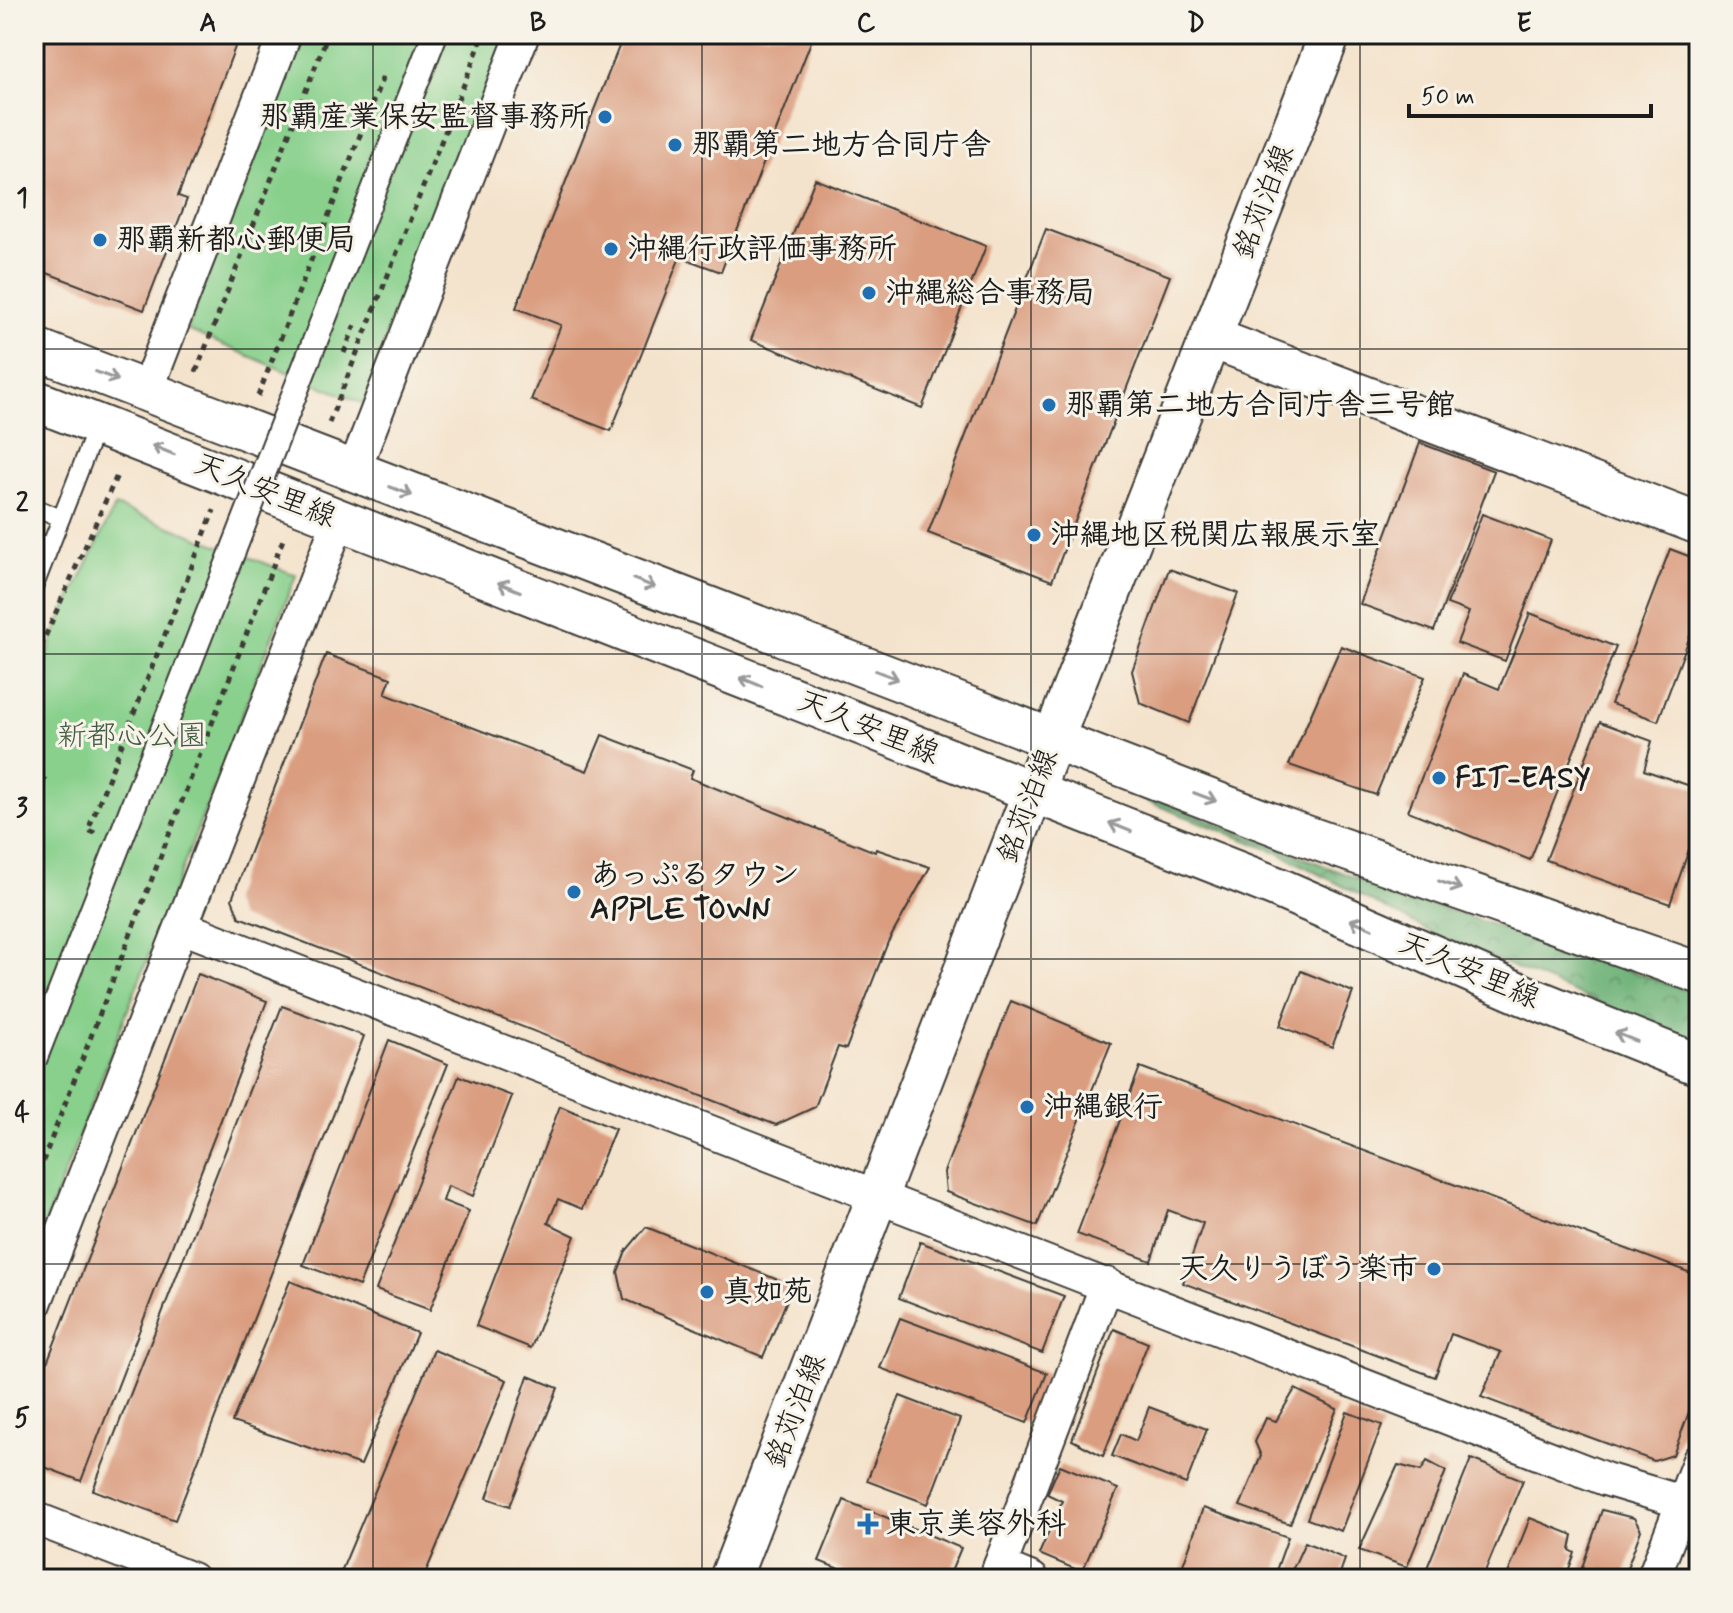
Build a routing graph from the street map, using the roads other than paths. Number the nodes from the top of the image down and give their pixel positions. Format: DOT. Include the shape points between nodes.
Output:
graph roads {
  1 [pos="285,34"];
  2 [pos="435,34"];
  3 [pos="523,34"];
  4 [pos="1330,34"];
  5 [pos="1212,338"];
  6 [pos="34,348"];
  7 [pos="146,392"];
  8 [pos="34,400"];
  9 [pos="98,424"];
  10 [pos="353,473"];
  11 [pos="34,507"];
  12 [pos="61,518"];
  13 [pos="339,520"];
  14 [pos="1699,524"];
  15 [pos="34,540"];
  16 [pos="50,547"];
  17 [pos="34,588"];
  18 [pos="1054,738"];
  19 [pos="1032,793"];
  20 [pos="182,927"];
  21 [pos="1699,973"];
  22 [pos="34,1060"];
  23 [pos="1699,1065"];
  24 [pos="879,1198"];
  25 [pos="1107,1284"];
  26 [pos="34,1306"];
  27 [pos="1699,1460"];
  28 [pos="1691,1505"];
  29 [pos="34,1518"];
  30 [pos="997,1573"];
  31 [pos="192,1579"];
  32 [pos="730,1579"];
  33 [pos="1032,1579"];
  34 [pos="1653,1579"];
  1 -- 7 [label="street"];
  2 -- 22 [label="street, bridge"];
  3 -- 10 [label="street"];
  4 -- 5 [label="street, 銘苅泊線"];
  5 -- 14 [label="street"];
  5 -- 18 [label="street, 銘苅泊線"];
  6 -- 7 [label="street, 天久安里線, one-way"];
  7 -- 10 [label="street, 天久安里線"];
  8 -- 9 [label="street, 天久安里線"];
  9 -- 12 [label="lane"];
  13 -- 9 [label="street, 天久安里線, one-way"];
  10 -- 18 [label="street, 天久安里線, one-way"];
  11 -- 12 [label="lane"];
  12 -- 16 [label="lane"];
  19 -- 13 [label="street, 天久安里線, one-way"];
  13 -- 20 [label="street"];
  15 -- 16 [label="lane"];
  16 -- 17 [label="lane"];
  18 -- 19 [label="street, 銘苅泊線"];
  18 -- 21 [label="street, 天久安里線, one-way" via="1286,829"];
  23 -- 19 [label="street, 天久安里線, one-way" via="1276,887"];
  19 -- 24 [label="street, 銘苅泊線"];
  20 -- 24 [label="street"];
  20 -- 26 [label="street"];
  24 -- 25 [label="street"];
  24 -- 32 [label="street, 銘苅泊線"];
  25 -- 28 [label="street" via="1605,1479"];
  25 -- 30 [label="street"];
  27 -- 28 [label="street"];
  28 -- 34 [label="street"];
  29 -- 31 [label="street"];
  30 -- 33 [label="street"];
}
